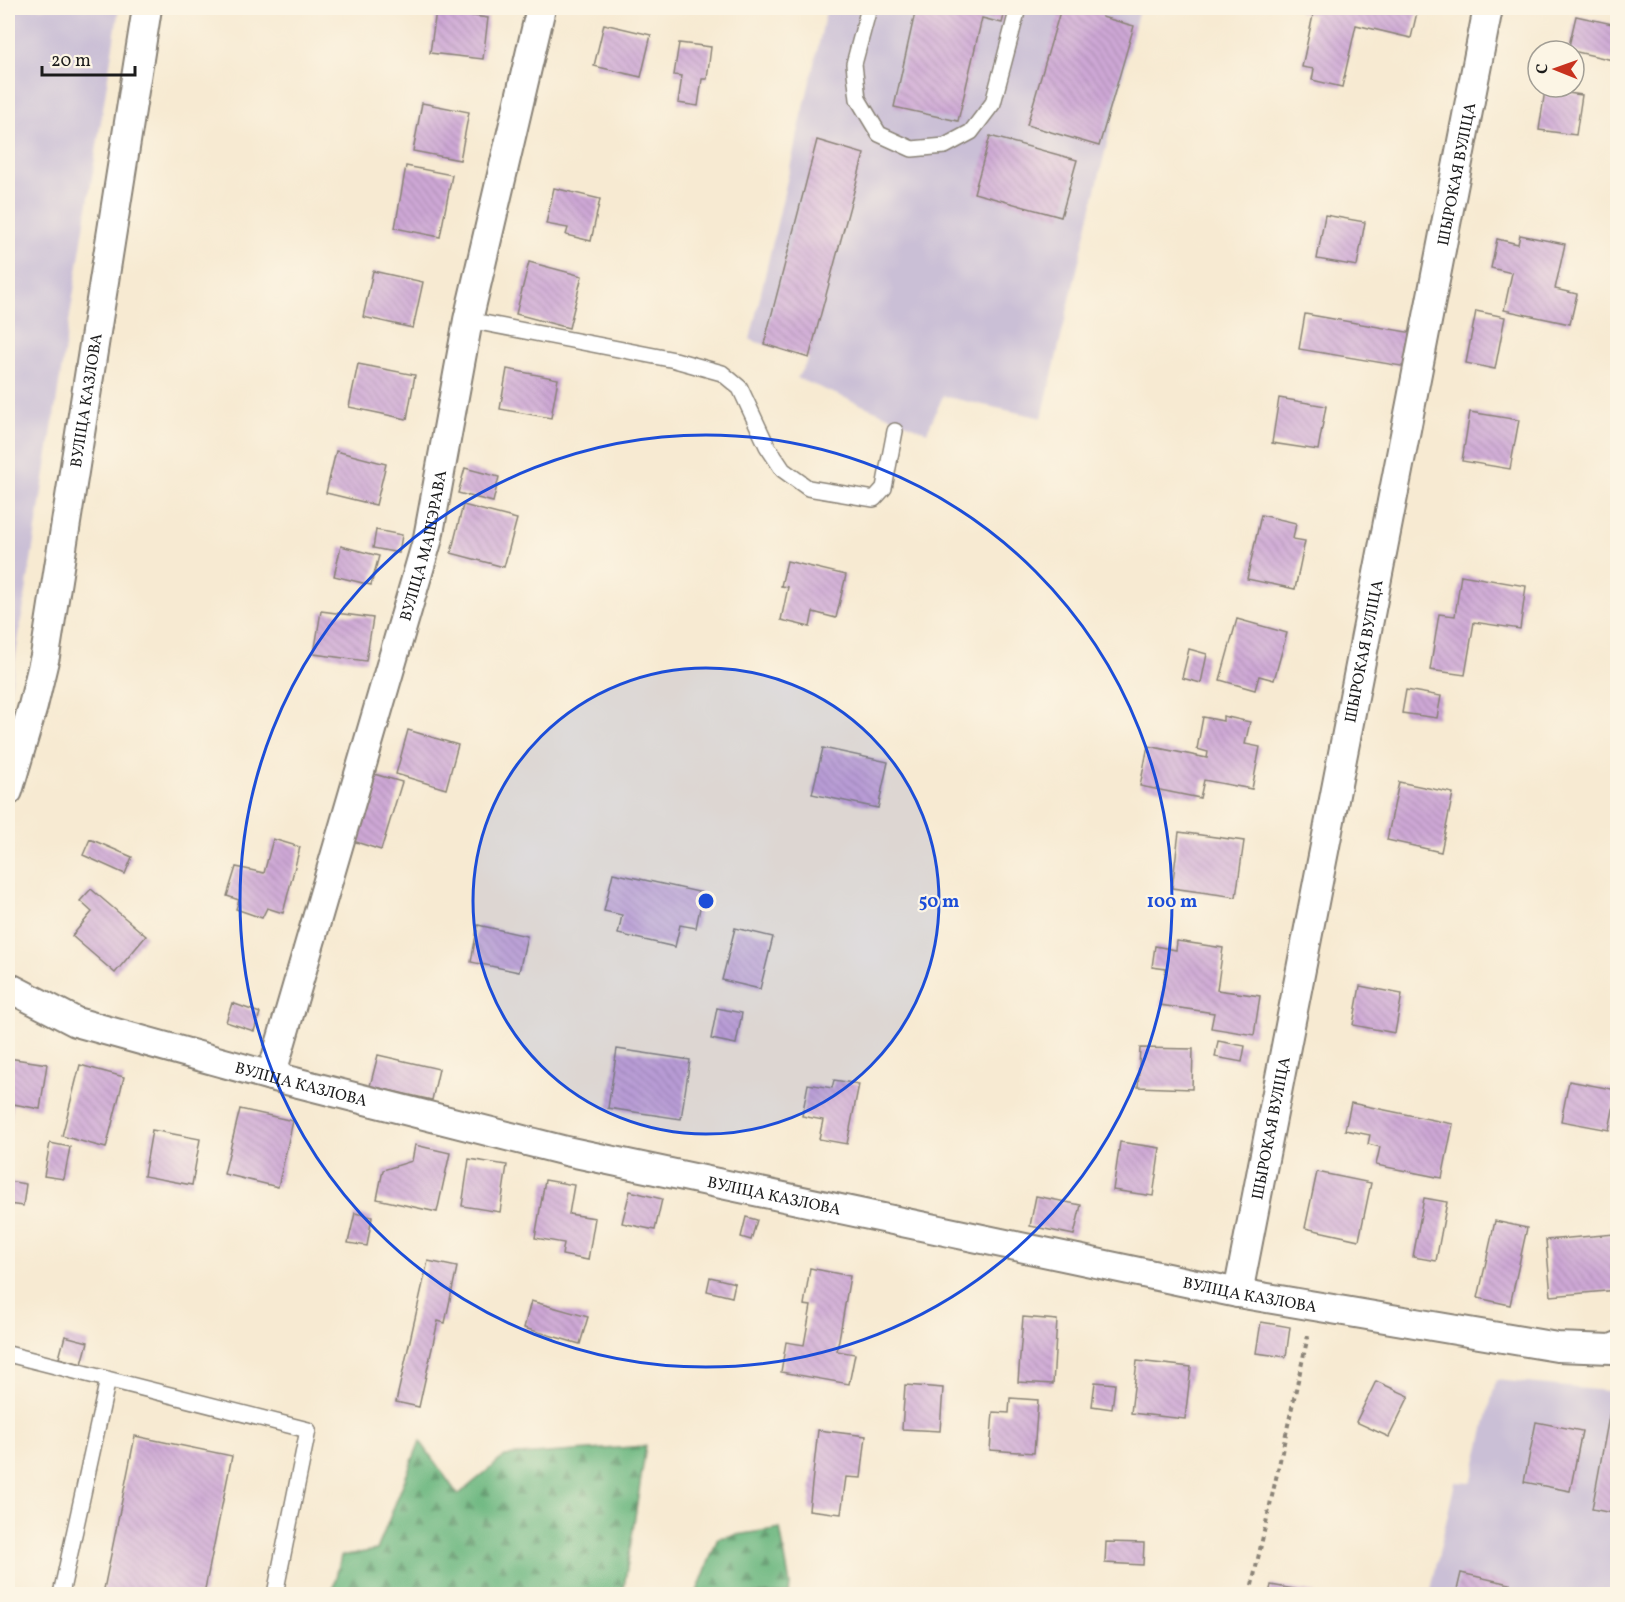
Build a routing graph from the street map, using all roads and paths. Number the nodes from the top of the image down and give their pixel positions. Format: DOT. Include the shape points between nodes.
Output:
graph roads {
  1 [pos="147,8"];
  2 [pos="541,8"];
  3 [pos="869,8"];
  4 [pos="1018,8"];
  5 [pos="1488,8"];
  6 [pos="468,320"];
  7 [pos="895,431"];
  8 [pos="8,790"];
  9 [pos="8,987"];
  10 [pos="271,1076"];
  11 [pos="1238,1293"];
  12 [pos="1315,1306"];
  13 [pos="1617,1346"];
  14 [pos="8,1354"];
  15 [pos="108,1379"];
  16 [pos="61,1594"];
  17 [pos="275,1594"];
  18 [pos="1250,1594"];
  1 -- 8 [label="street, ВУЛІЦА КАЗЛОВА" via="45,656"];
  2 -- 6 [label="street, ВУЛІЦА МАШЭРАВА"];
  3 -- 4 [label="lane" via="854,64 858,99 879,134 912,149 945,146 971,132 993,104"];
  5 -- 11 [label="street, ШЫРОКАЯ ВУЛІЦА"];
  6 -- 7 [label="lane" via="675,360 722,373 740,388 767,446 783,470 808,488 874,499 884,488"];
  6 -- 10 [label="street, ВУЛІЦА МАШЭРАВА" via="428,538"];
  9 -- 10 [label="street, ВУЛІЦА КАЗЛОВА" via="76,1022"];
  10 -- 11 [label="street, ВУЛІЦА КАЗЛОВА" via="566,1151"];
  11 -- 12 [label="street, ВУЛІЦА КАЗЛОВА"];
  12 -- 13 [label="street, ВУЛІЦА КАЗЛОВА" via="1557,1347"];
  12 -- 18 [label="path"];
  14 -- 15 [label="lane"];
  15 -- 16 [label="lane"];
  15 -- 17 [label="lane" via="308,1430"];
}
